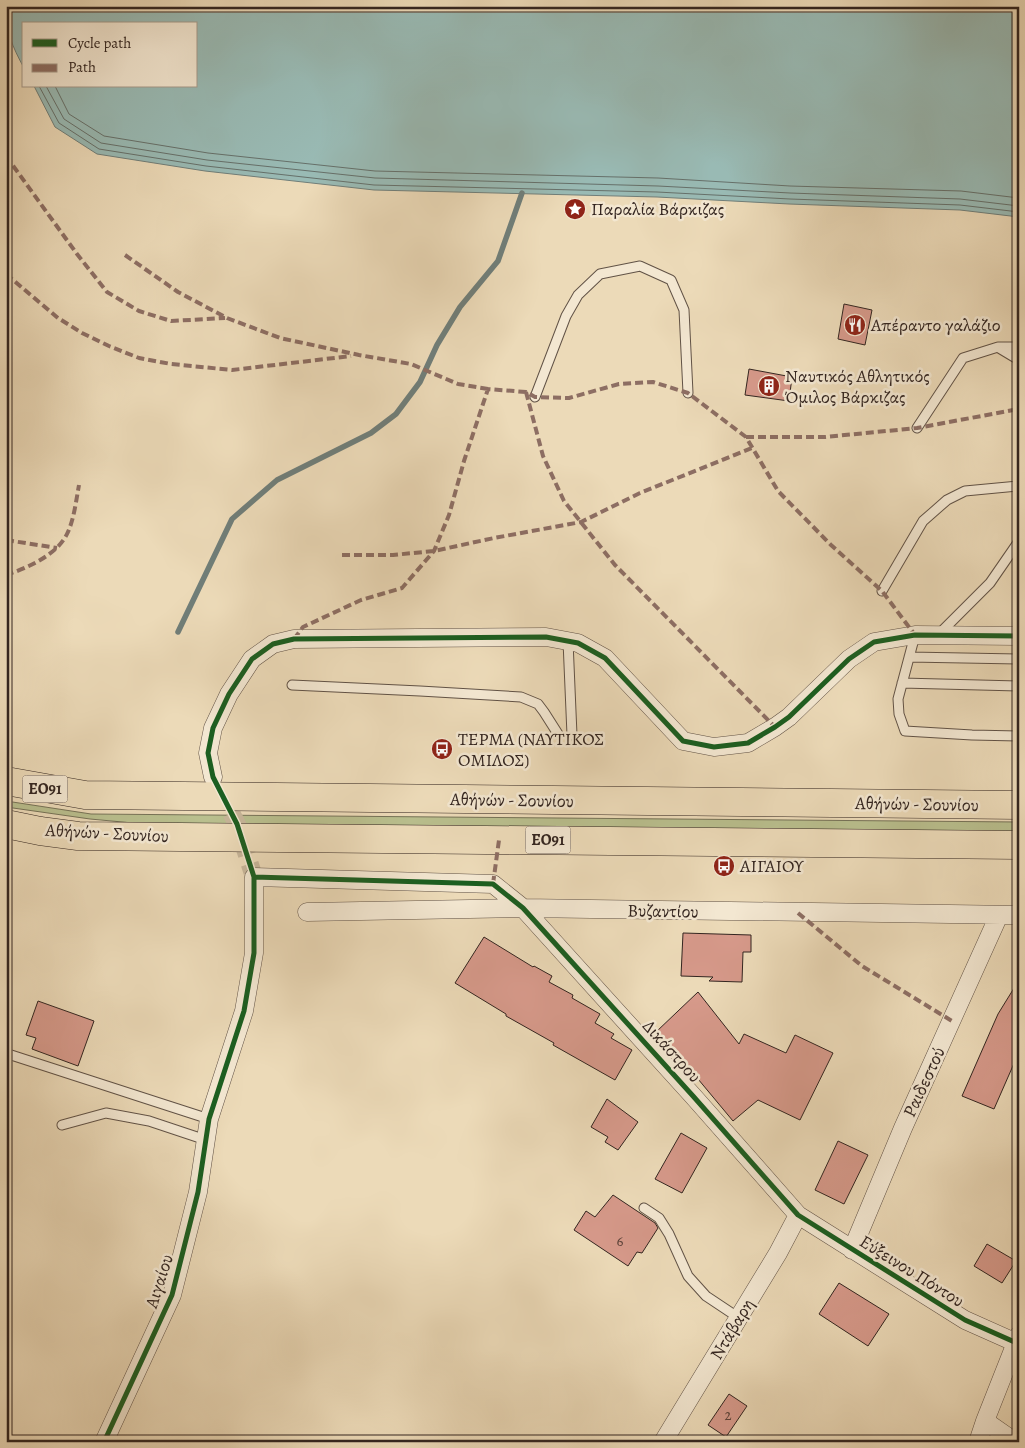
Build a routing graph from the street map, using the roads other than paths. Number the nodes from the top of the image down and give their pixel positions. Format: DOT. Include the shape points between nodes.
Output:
graph roads {
  1 [pos="1019,347"];
  2 [pos="998,348"];
  3 [pos="1019,360"];
  4 [pos="688,393"];
  5 [pos="535,397"];
  6 [pos="916,428"];
  7 [pos="1019,486"];
  8 [pos="1019,541"];
  9 [pos="882,591"];
  10 [pos="915,635"];
  11 [pos="938,635"];
  12 [pos="1019,636"];
  13 [pos="568,641"];
  14 [pos="909,657"];
  15 [pos="1019,659"];
  16 [pos="902,683"];
  17 [pos="292,685"];
  18 [pos="1019,686"];
  19 [pos="558,734"];
  20 [pos="572,735"];
  21 [pos="1019,736"];
  22 [pos="213,777"];
  23 [pos="6,781"];
  24 [pos="1019,805"];
  25 [pos="6,824"];
  26 [pos="1019,845"];
  27 [pos="523,908"];
  28 [pos="307,912"];
  29 [pos="999,915"];
  30 [pos="1019,915"];
  31 [pos="8,1054"];
  32 [pos="209,1119"];
  33 [pos="62,1126"];
  34 [pos="206,1140"];
  35 [pos="644,1208"];
  36 [pos="798,1215"];
  37 [pos="852,1250"];
  38 [pos="739,1318"];
  39 [pos="1018,1340"];
  40 [pos="985,1421"];
  41 [pos="104,1442"];
  42 [pos="663,1442"];
  43 [pos="978,1442"];
  44 [pos="1015,1442"];
  1 -- 2 [label="lane"];
  2 -- 3 [label="lane"];
  2 -- 6 [label="lane" via="963,358"];
  4 -- 5 [label="lane" via="684,310 671,280 640,266 600,274 578,295 566,316"];
  7 -- 9 [label="lane" via="965,491 947,500 923,521"];
  8 -- 11 [label="lane" via="990,583"];
  10 -- 11 [label="street"];
  10 -- 13 [label="street" via="874,642 850,659 789,717 774,727 748,743 714,747 683,741 605,658 578,642"];
  10 -- 14 [label="lane"];
  11 -- 12 [label="street"];
  13 -- 20 [label="lane"];
  13 -- 22 [label="street" via="546,637 294,639 272,644 252,659 229,694 213,728 208,752"];
  14 -- 15 [label="lane"];
  14 -- 16 [label="lane"];
  16 -- 18 [label="lane"];
  16 -- 21 [label="lane" via="898,699 905,731"];
  17 -- 19 [label="lane" via="521,697 538,704"];
  23 -- 24 [label="main road, Αθήνών - Σουνίου / ΕΟ91" via="85,794"];
  25 -- 26 [label="main road, Αθήνών - Σουνίου / ΕΟ91" via="78,836"];
  27 -- 28 [label="street, Βυζαντίου"];
  27 -- 29 [label="street, Βυζαντίου"];
  27 -- 32 [label="street, Δικάστρου" via="493,884 254,876 254,953 244,1011"];
  27 -- 36 [label="street, Δικάστρου"];
  29 -- 30 [label="street, Βυζαντίου"];
  29 -- 37 [label="street, Ραιδεστού"];
  31 -- 32 [label="lane"];
  32 -- 34 [label="street, Αιγαίου"];
  33 -- 34 [label="lane" via="106,1113 149,1121"];
  34 -- 41 [label="street, Αιγαίου" via="198,1192 172,1295"];
  35 -- 38 [label="lane" via="659,1218 688,1276 706,1296"];
  36 -- 37 [label="street, Εύξεινου Πόντου"];
  36 -- 38 [label="street, Ντάβαρη"];
  37 -- 39 [label="street, Εύξεινου Πόντου" via="965,1320"];
  38 -- 42 [label="street, Ντάβαρη"];
  39 -- 40 [label="street"];
  40 -- 43 [label="street"];
  40 -- 44 [label="street"];
}
